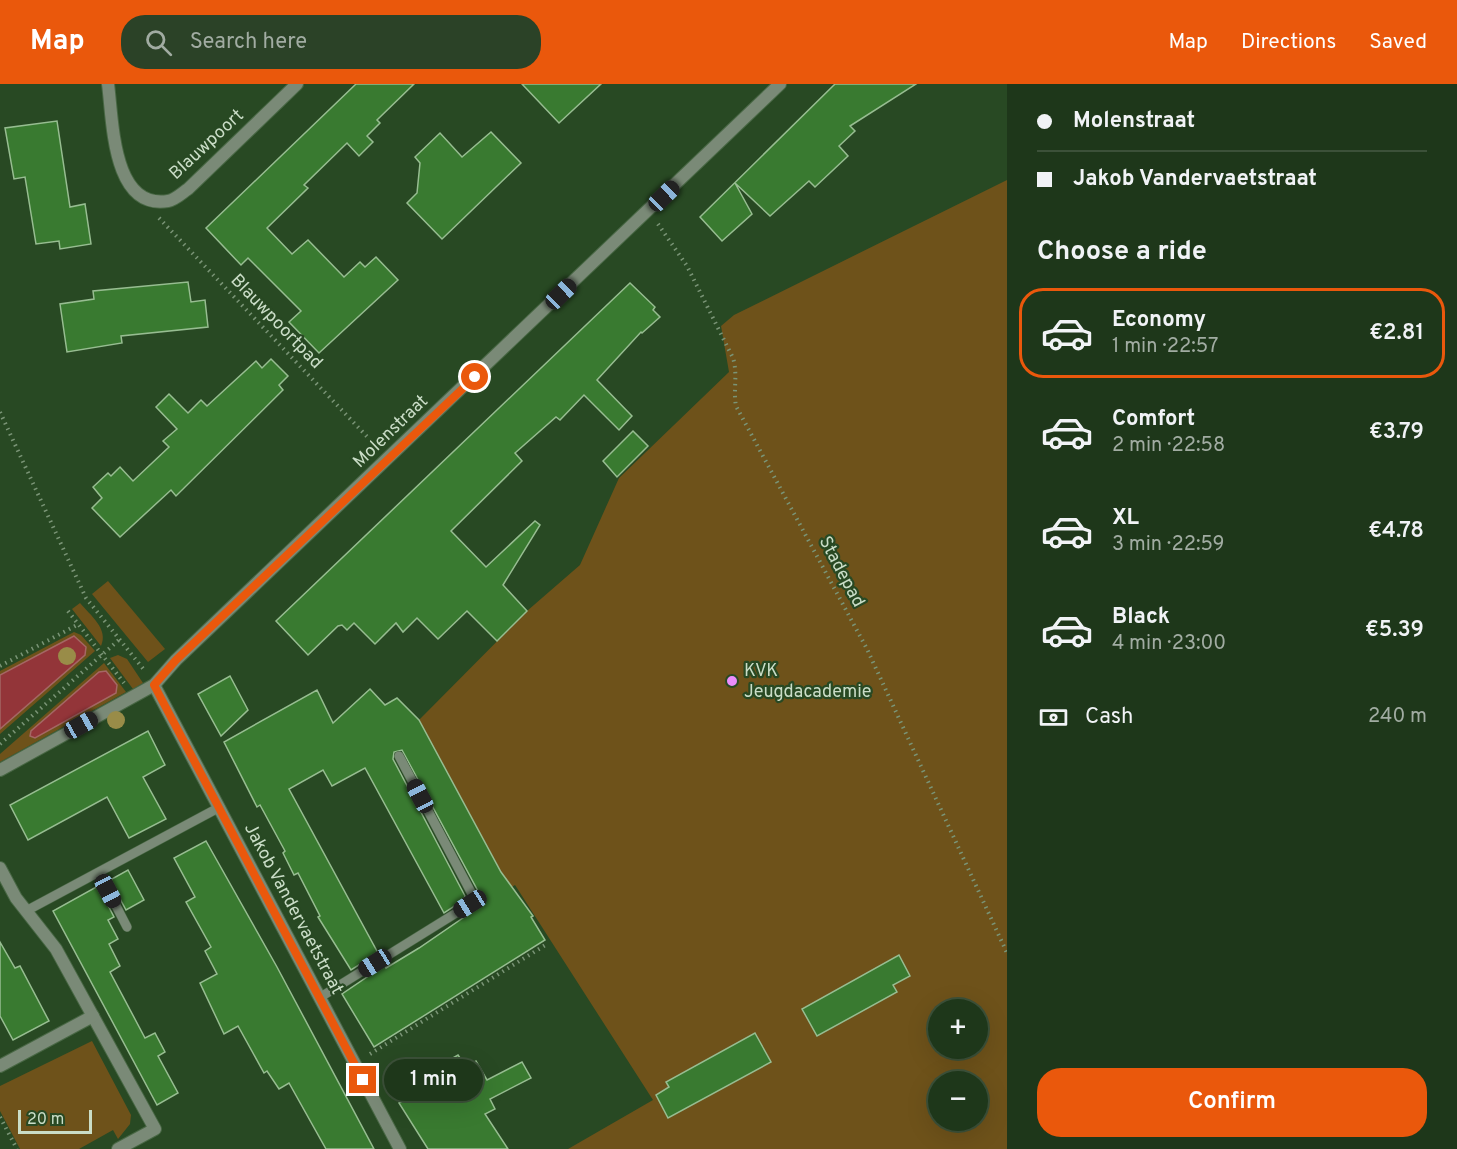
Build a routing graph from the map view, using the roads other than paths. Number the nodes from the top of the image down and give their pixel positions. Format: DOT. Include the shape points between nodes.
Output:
graph roads {
  1 [pos="108,84"];
  2 [pos="297,84"];
  3 [pos="780,84"];
  4 [pos="154,685"];
  5 [pos="399,756"];
  6 [pos="0,770"];
  7 [pos="220,807"];
  8 [pos="0,868"];
  9 [pos="99,873"];
  10 [pos="26,911"];
  11 [pos="127,927"];
  12 [pos="319,998"];
  13 [pos="93,1016"];
  14 [pos="0,1066"];
  15 [pos="118,1149"];
  16 [pos="400,1149"];
  1 -- 2 [label="street, Blauwpoort" via="121,170 132,191 150,199 169,201 188,189"];
  3 -- 4 [label="street, Molenstraat"];
  4 -- 6 [label="street, Molenstraat"];
  4 -- 7 [label="street, Jakob Vandervaetstraat"];
  5 -- 12 [label="lane" via="473,896 470,904"];
  7 -- 9 [label="lane"];
  7 -- 12 [label="street, Jakob Vandervaetstraat"];
  8 -- 10 [label="street"];
  9 -- 10 [label="lane"];
  9 -- 11 [label="lane"];
  10 -- 13 [label="street" via="56,949"];
  12 -- 16 [label="street, Jakob Vandervaetstraat"];
  13 -- 14 [label="street"];
  13 -- 15 [label="street" via="155,1129"];
}
